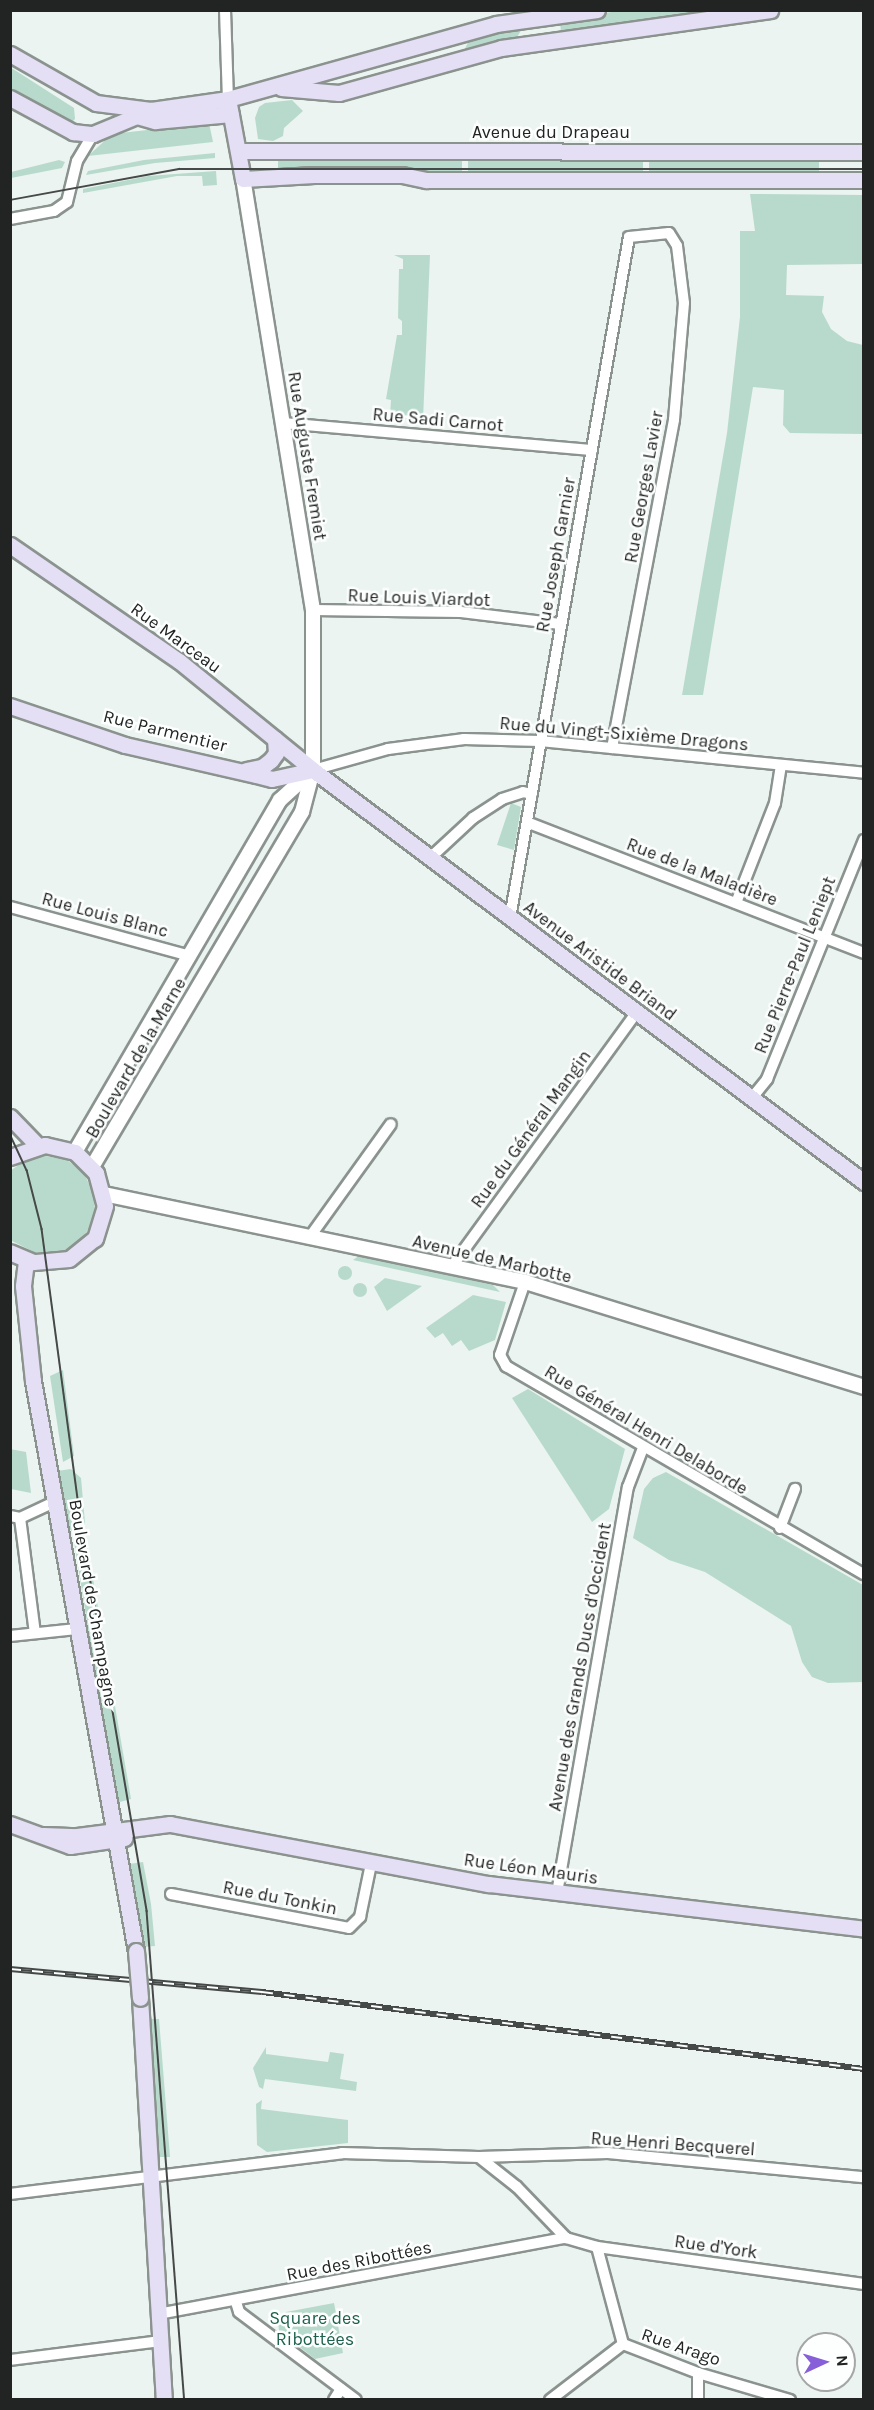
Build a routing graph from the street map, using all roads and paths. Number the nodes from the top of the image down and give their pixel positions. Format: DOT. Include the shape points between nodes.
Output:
graph roads {
  1 [pos="225,10"];
  2 [pos="597,10"];
  3 [pos="770,10"];
  4 [pos="10,54"];
  5 [pos="269,86"];
  6 [pos="10,98"];
  7 [pos="104,106"];
  8 [pos="230,106"];
  9 [pos="144,113"];
  10 [pos="97,132"];
  11 [pos="238,151"];
  12 [pos="864,152"];
  13 [pos="243,179"];
  14 [pos="864,180"];
  15 [pos="10,219"];
  16 [pos="669,233"];
  17 [pos="282,423"];
  18 [pos="591,450"];
  19 [pos="10,545"];
  20 [pos="313,610"];
  21 [pos="560,624"];
  22 [pos="10,706"];
  23 [pos="275,739"];
  24 [pos="540,741"];
  25 [pos="612,748"];
  26 [pos="781,765"];
  27 [pos="237,769"];
  28 [pos="313,770"];
  29 [pos="864,773"];
  30 [pos="532,794"];
  31 [pos="529,823"];
  32 [pos="864,840"];
  33 [pos="430,858"];
  34 [pos="736,903"];
  35 [pos="10,907"];
  36 [pos="510,918"];
  37 [pos="825,937"];
  38 [pos="864,952"];
  39 [pos="190,956"];
  40 [pos="210,967"];
  41 [pos="636,1013"];
  42 [pos="751,1099"];
  43 [pos="10,1117"];
  44 [pos="391,1124"];
  45 [pos="37,1145"];
  46 [pos="75,1152"];
  47 [pos="10,1157"];
  48 [pos="92,1167"];
  49 [pos="864,1182"];
  50 [pos="104,1194"];
  51 [pos="309,1238"];
  52 [pos="10,1252"];
  53 [pos="26,1261"];
  54 [pos="453,1265"];
  55 [pos="525,1282"];
  56 [pos="864,1388"];
  57 [pos="643,1448"];
  58 [pos="795,1489"];
  59 [pos="56,1501"];
  60 [pos="15,1517"];
  61 [pos="780,1528"];
  62 [pos="864,1574"];
  63 [pos="77,1629"];
  64 [pos="35,1633"];
  65 [pos="10,1636"];
  66 [pos="10,1824"];
  67 [pos="114,1835"];
  68 [pos="371,1864"];
  69 [pos="557,1893"];
  70 [pos="171,1894"];
  71 [pos="864,1929"];
  72 [pos="479,2157"];
  73 [pos="149,2176"];
  74 [pos="864,2177"];
  75 [pos="10,2194"];
  76 [pos="566,2238"];
  77 [pos="597,2247"];
  78 [pos="864,2284"];
  79 [pos="236,2302"];
  80 [pos="158,2314"];
  81 [pos="160,2341"];
  82 [pos="623,2344"];
  83 [pos="10,2360"];
  84 [pos="698,2373"];
  85 [pos="341,2389"];
  86 [pos="164,2400"];
  87 [pos="334,2400"];
  88 [pos="356,2400"];
  89 [pos="550,2400"];
  90 [pos="698,2400"];
  91 [pos="790,2400"];
  1 -- 8 [label="street"];
  2 -- 5 [label="main road" via="496,24 311,78"];
  3 -- 5 [label="main road" via="501,48 339,93"];
  4 -- 7 [label="main road"];
  5 -- 8 [label="main road"];
  6 -- 10 [label="main road" via="73,132"];
  7 -- 9 [label="main road"];
  7 -- 10 [label="main road"];
  8 -- 9 [label="main road" via="155,121"];
  8 -- 11 [label="main road, Rue Auguste Fremiet"];
  9 -- 10 [label="main road"];
  10 -- 15 [label="street" via="77,161 67,202 54,212"];
  11 -- 12 [label="main road, Avenue du Drapeau"];
  11 -- 13 [label="main road, Rue Auguste Fremiet"];
  13 -- 14 [label="main road" via="402,175 426,180"];
  13 -- 17 [label="street, Rue Auguste Fremiet"];
  16 -- 18 [label="street, Rue Joseph Garnier" via="629,237"];
  16 -- 25 [label="street, Rue Georges Lavier" via="677,246 684,303 674,420"];
  17 -- 18 [label="street, Rue Sadi Carnot"];
  17 -- 20 [label="street, Rue Auguste Fremiet"];
  18 -- 21 [label="street, Rue Joseph Garnier"];
  19 -- 23 [label="main road, Rue Marceau" via="179,661"];
  20 -- 21 [label="street, Rue Louis Viardot" via="461,612"];
  20 -- 28 [label="street, Rue Auguste Fremiet"];
  21 -- 24 [label="street, Rue Joseph Garnier"];
  22 -- 27 [label="main road, Rue Parmentier" via="125,745"];
  23 -- 27 [label="main road" via="276,753 269,763 253,770"];
  23 -- 28 [label="main road, Rue Marceau"];
  24 -- 25 [label="street, Rue du Vingt-Sixième Dragons"];
  24 -- 28 [label="street, Rue du Vingt-Sixième Dragons" via="434,741"];
  24 -- 30 [label="street, Rue Joseph Garnier"];
  25 -- 26 [label="street, Rue du Vingt-Sixième Dragons"];
  26 -- 29 [label="street, Rue du Vingt-Sixième Dragons"];
  26 -- 34 [label="street" via="775,803"];
  27 -- 28 [label="main road, Rue Parmentier" via="272,778"];
  28 -- 33 [label="main road, Avenue Aristide Briand"];
  28 -- 39 [label="street, Boulevard de la Marne" via="280,800"];
  28 -- 40 [label="street, Boulevard de la Marne" via="302,812"];
  30 -- 31 [label="street, Rue Joseph Garnier"];
  30 -- 33 [label="street" via="523,792 502,799 473,818"];
  31 -- 34 [label="street, Rue de la Maladière"];
  31 -- 36 [label="street, Rue Joseph Garnier"];
  32 -- 37 [label="street, Rue Pierre-Paul Leniept"];
  33 -- 36 [label="main road, Avenue Aristide Briand"];
  34 -- 37 [label="street, Rue de la Maladière"];
  35 -- 39 [label="street, Rue Louis Blanc"];
  36 -- 41 [label="main road, Avenue Aristide Briand"];
  37 -- 38 [label="street, Rue de la Maladière"];
  37 -- 42 [label="street, Rue Pierre-Paul Leniept" via="767,1079"];
  39 -- 40 [label="street, Boulevard de la Marne"];
  39 -- 46 [label="street, Boulevard de la Marne"];
  40 -- 48 [label="street, Boulevard de la Marne"];
  41 -- 42 [label="main road, Avenue Aristide Briand"];
  41 -- 54 [label="street, Rue du Général Mangin"];
  42 -- 49 [label="main road, Avenue Aristide Briand"];
  43 -- 45 [label="main road"];
  44 -- 51 [label="street"];
  45 -- 46 [label="main road" via="60,1146"];
  45 -- 47 [label="main road"];
  46 -- 48 [label="main road"];
  48 -- 50 [label="main road"];
  50 -- 51 [label="street, Avenue de Marbotte"];
  50 -- 53 [label="main road" via="100,1228 87,1246 58,1262"];
  51 -- 54 [label="street, Avenue de Marbotte"];
  52 -- 53 [label="main road"];
  53 -- 59 [label="main road, Boulevard de Champagne" via="23,1286 33,1381"];
  54 -- 55 [label="street, Avenue de Marbotte"];
  55 -- 56 [label="street, Avenue de Marbotte"];
  55 -- 57 [label="street, Rue Général Henri Delaborde" via="500,1355 506,1366"];
  57 -- 61 [label="street, Rue Général Henri Delaborde"];
  57 -- 69 [label="street, Avenue des Grands Ducs d'Occident" via="628,1486"];
  58 -- 61 [label="street"];
  59 -- 60 [label="street"];
  59 -- 63 [label="main road, Boulevard de Champagne"];
  60 -- 64 [label="street"];
  61 -- 62 [label="street, Rue Général Henri Delaborde"];
  63 -- 64 [label="street"];
  63 -- 67 [label="main road, Boulevard de Champagne"];
  64 -- 65 [label="street"];
  66 -- 67 [label="main road, Rue Léon Mauris" via="43,1835"];
  67 -- 68 [label="main road, Rue Léon Mauris" via="161,1824"];
  67 -- 73 [label="main road, Boulevard de Champagne, bridge" via="136,1951"];
  68 -- 69 [label="main road, Rue Léon Mauris"];
  68 -- 70 [label="street, Rue du Tonkin" via="360,1917 349,1928"];
  69 -- 71 [label="main road, Rue Léon Mauris"];
  72 -- 73 [label="street, Rue Henri Becquerel" via="359,2152"];
  72 -- 74 [label="street, Rue Henri Becquerel" via="608,2153"];
  72 -- 76 [label="street" via="518,2187"];
  73 -- 75 [label="street, Rue Henri Becquerel"];
  73 -- 80 [label="main road, Boulevard de Champagne"];
  76 -- 77 [label="street, Rue d'York"];
  76 -- 79 [label="street, Rue des Ribottées"];
  77 -- 78 [label="street, Rue d'York"];
  77 -- 82 [label="street, Rue Arago"];
  79 -- 80 [label="street, Rue des Ribottées"];
  79 -- 85 [label="street" via="239,2312"];
  80 -- 81 [label="main road, Boulevard de Champagne"];
  81 -- 83 [label="street"];
  81 -- 86 [label="main road, Boulevard de Champagne"];
  82 -- 84 [label="street, Rue Arago"];
  82 -- 89 [label="street"];
  84 -- 90 [label="street"];
  84 -- 91 [label="street, Rue Arago"];
  85 -- 87 [label="street"];
  85 -- 88 [label="street"];
}
